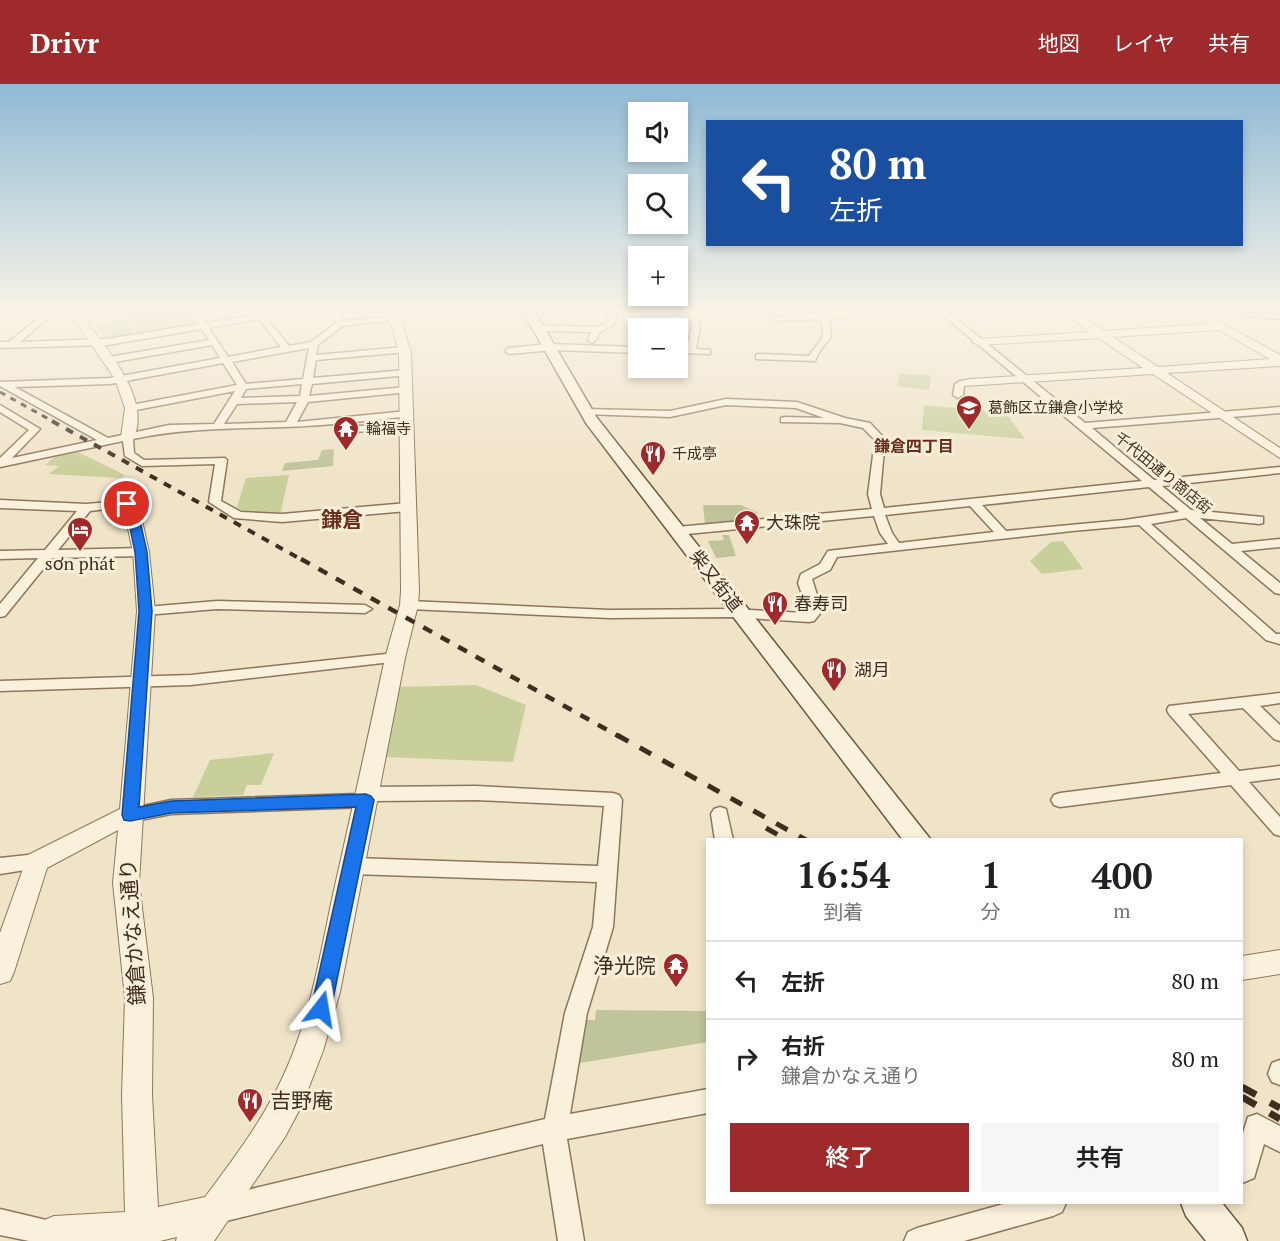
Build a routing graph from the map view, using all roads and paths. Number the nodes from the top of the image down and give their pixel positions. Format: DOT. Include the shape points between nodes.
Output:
graph roads {
  1 [pos="113,366"];
  2 [pos="189,366"];
  3 [pos="229,366"];
  4 [pos="310,366"];
  5 [pos="405,366"];
  6 [pos="561,366"];
  7 [pos="1008,366"];
  8 [pos="1149,366"];
  9 [pos="1218,366"];
  10 [pos="1156,371"];
  11 [pos="121,379"];
  12 [pos="1026,380"];
  13 [pos="308,381"];
  14 [pos="406,382"];
  15 [pos="969,383"];
  16 [pos="1,384"];
  17 [pos="242,387"];
  18 [pos="958,395"];
  19 [pos="304,399"];
  20 [pos="234,401"];
  21 [pos="0,408"];
  22 [pos="132,408"];
  23 [pos="1280,410"];
  24 [pos="586,412"];
  25 [pos="1221,414"];
  26 [pos="785,420"];
  27 [pos="841,420"];
  28 [pos="407,421"];
  29 [pos="290,425"];
  30 [pos="1083,426"];
  31 [pos="218,427"];
  32 [pos="128,437"];
  33 [pos="106,441"];
  34 [pos="1280,454"];
  35 [pos="0,464"];
  36 [pos="1280,470"];
  37 [pos="1153,484"];
  38 [pos="974,503"];
  39 [pos="0,504"];
  40 [pos="119,504"];
  41 [pos="407,507"];
  42 [pos="86,508"];
  43 [pos="879,512"];
  44 [pos="1191,514"];
  45 [pos="1259,520"];
  46 [pos="1141,521"];
  47 [pos="677,531"];
  48 [pos="1003,535"];
  49 [pos="1280,543"];
  50 [pos="896,547"];
  51 [pos="1230,548"];
  52 [pos="141,552"];
  53 [pos="48,554"];
  54 [pos="0,555"];
  55 [pos="1280,590"];
  56 [pos="409,604"];
  57 [pos="365,609"];
  58 [pos="146,611"];
  59 [pos="0,612"];
  60 [pos="742,614"];
  61 [pos="1280,639"];
  62 [pos="395,658"];
  63 [pos="142,683"];
  64 [pos="0,686"];
  65 [pos="1280,698"];
  66 [pos="1247,702"];
  67 [pos="1280,735"];
  68 [pos="1280,772"];
  69 [pos="1235,778"];
  70 [pos="366,797"];
  71 [pos="1060,800"];
  72 [pos="720,814"];
  73 [pos="130,815"];
  74 [pos="1280,829"];
  75 [pos="724,838"];
  76 [pos="916,838"];
  77 [pos="37,862"];
  78 [pos="0,866"];
  79 [pos="353,866"];
  80 [pos="608,873"];
  81 [pos="1280,962"];
  82 [pos="1243,968"];
  83 [pos="0,972"];
  84 [pos="706,1101"];
  85 [pos="555,1129"];
  86 [pos="1280,1140"];
  87 [pos="1243,1170"];
  88 [pos="1049,1204"];
  89 [pos="1200,1204"];
  90 [pos="216,1211"];
  91 [pos="0,1222"];
  92 [pos="142,1228"];
  93 [pos="54,1233"];
  94 [pos="193,1241"];
  95 [pos="571,1241"];
  96 [pos="916,1241"];
  97 [pos="1229,1241"];
  1 -- 11 [label="street"];
  2 -- 11 [label="street"];
  3 -- 17 [label="street"];
  4 -- 13 [label="street"];
  5 -- 14 [label="street"];
  6 -- 24 [label="main road, 柴又街道"];
  7 -- 12 [label="street, 千代田通り商店街"];
  8 -- 10 [label="street"];
  9 -- 10 [label="street"];
  10 -- 12 [label="street"];
  10 -- 25 [label="street"];
  11 -- 16 [label="street"];
  11 -- 22 [label="street"];
  12 -- 15 [label="street"];
  12 -- 30 [label="street, 千代田通り商店街"];
  13 -- 14 [label="street"];
  13 -- 17 [label="street"];
  13 -- 19 [label="street"];
  14 -- 19 [label="street"];
  14 -- 28 [label="street"];
  15 -- 18 [label="street" via="960,384"];
  16 -- 33 [label="street"];
  17 -- 20 [label="street"];
  17 -- 22 [label="street"];
  19 -- 20 [label="street"];
  19 -- 29 [label="street"];
  20 -- 31 [label="street"];
  21 -- 35 [label="street" via="35,429"];
  22 -- 32 [label="street"];
  23 -- 25 [label="street"];
  24 -- 27 [label="street" via="670,414 717,403 771,403 796,405"];
  24 -- 47 [label="main road, 柴又街道"];
  25 -- 30 [label="street"];
  25 -- 34 [label="street"];
  26 -- 27 [label="street"];
  27 -- 43 [label="street" via="866,425 880,439 874,494"];
  28 -- 29 [label="street" via="348,429 351,418"];
  28 -- 41 [label="street"];
  29 -- 31 [label="street"];
  30 -- 37 [label="street, 千代田通り商店街"];
  31 -- 32 [label="street" via="169,428"];
  32 -- 33 [label="street"];
  32 -- 41 [label="street" via="129,453 142,463 221,460 215,502 238,515 302,518"];
  33 -- 35 [label="street"];
  36 -- 37 [label="street"];
  37 -- 38 [label="street"];
  37 -- 44 [label="street, 千代田通り商店街"];
  38 -- 43 [label="street"];
  38 -- 48 [label="street"];
  39 -- 42 [label="street"];
  40 -- 42 [label="street"];
  40 -- 52 [label="street, 鎌倉かなえ通り" via="131,507"];
  41 -- 56 [label="street"];
  42 -- 53 [label="street"];
  43 -- 47 [label="street"];
  43 -- 50 [label="street"];
  44 -- 45 [label="street"];
  44 -- 46 [label="street"];
  44 -- 51 [label="street, 千代田通り商店街"];
  46 -- 48 [label="street"];
  46 -- 61 [label="street" via="1271,637"];
  47 -- 60 [label="main road, 柴又街道"];
  48 -- 50 [label="street"];
  49 -- 51 [label="street"];
  50 -- 60 [label="street" via="833,554 825,567 806,577 815,611 809,618"];
  51 -- 55 [label="street, 千代田通り商店街"];
  52 -- 53 [label="street"];
  52 -- 58 [label="street, 鎌倉かなえ通り"];
  53 -- 54 [label="street"];
  53 -- 59 [label="street"];
  56 -- 60 [label="street" via="609,614"];
  56 -- 62 [label="street"];
  57 -- 58 [label="street" via="217,605"];
  58 -- 63 [label="street, 鎌倉かなえ通り"];
  60 -- 76 [label="main road, 柴又街道"];
  62 -- 63 [label="street"];
  62 -- 70 [label="street"];
  63 -- 64 [label="street"];
  63 -- 73 [label="street, 鎌倉かなえ通り"];
  65 -- 66 [label="street"];
  66 -- 67 [label="street"];
  66 -- 69 [label="street" via="1175,710"];
  68 -- 69 [label="street"];
  69 -- 71 [label="street"];
  69 -- 74 [label="street"];
  70 -- 73 [label="street" via="171,807"];
  70 -- 79 [label="street"];
  70 -- 80 [label="street" via="476,793 613,800"];
  72 -- 75 [label="street"];
  73 -- 77 [label="street"];
  73 -- 92 [label="street, 鎌倉かなえ通り" via="126,884 139,998 137,1095"];
  77 -- 78 [label="street"];
  77 -- 83 [label="street"];
  79 -- 80 [label="street"];
  79 -- 90 [label="street" via="312,1044 285,1106"];
  80 -- 85 [label="street" via="603,927 576,1014"];
  81 -- 82 [label="street"];
  84 -- 85 [label="street"];
  85 -- 90 [label="street"];
  85 -- 95 [label="street"];
  86 -- 87 [label="street" via="1257,1126"];
  88 -- 96 [label="street"];
  89 -- 97 [label="main road"];
  90 -- 92 [label="street"];
  90 -- 94 [label="street"];
  91 -- 93 [label="street"];
  92 -- 93 [label="street"];
}
